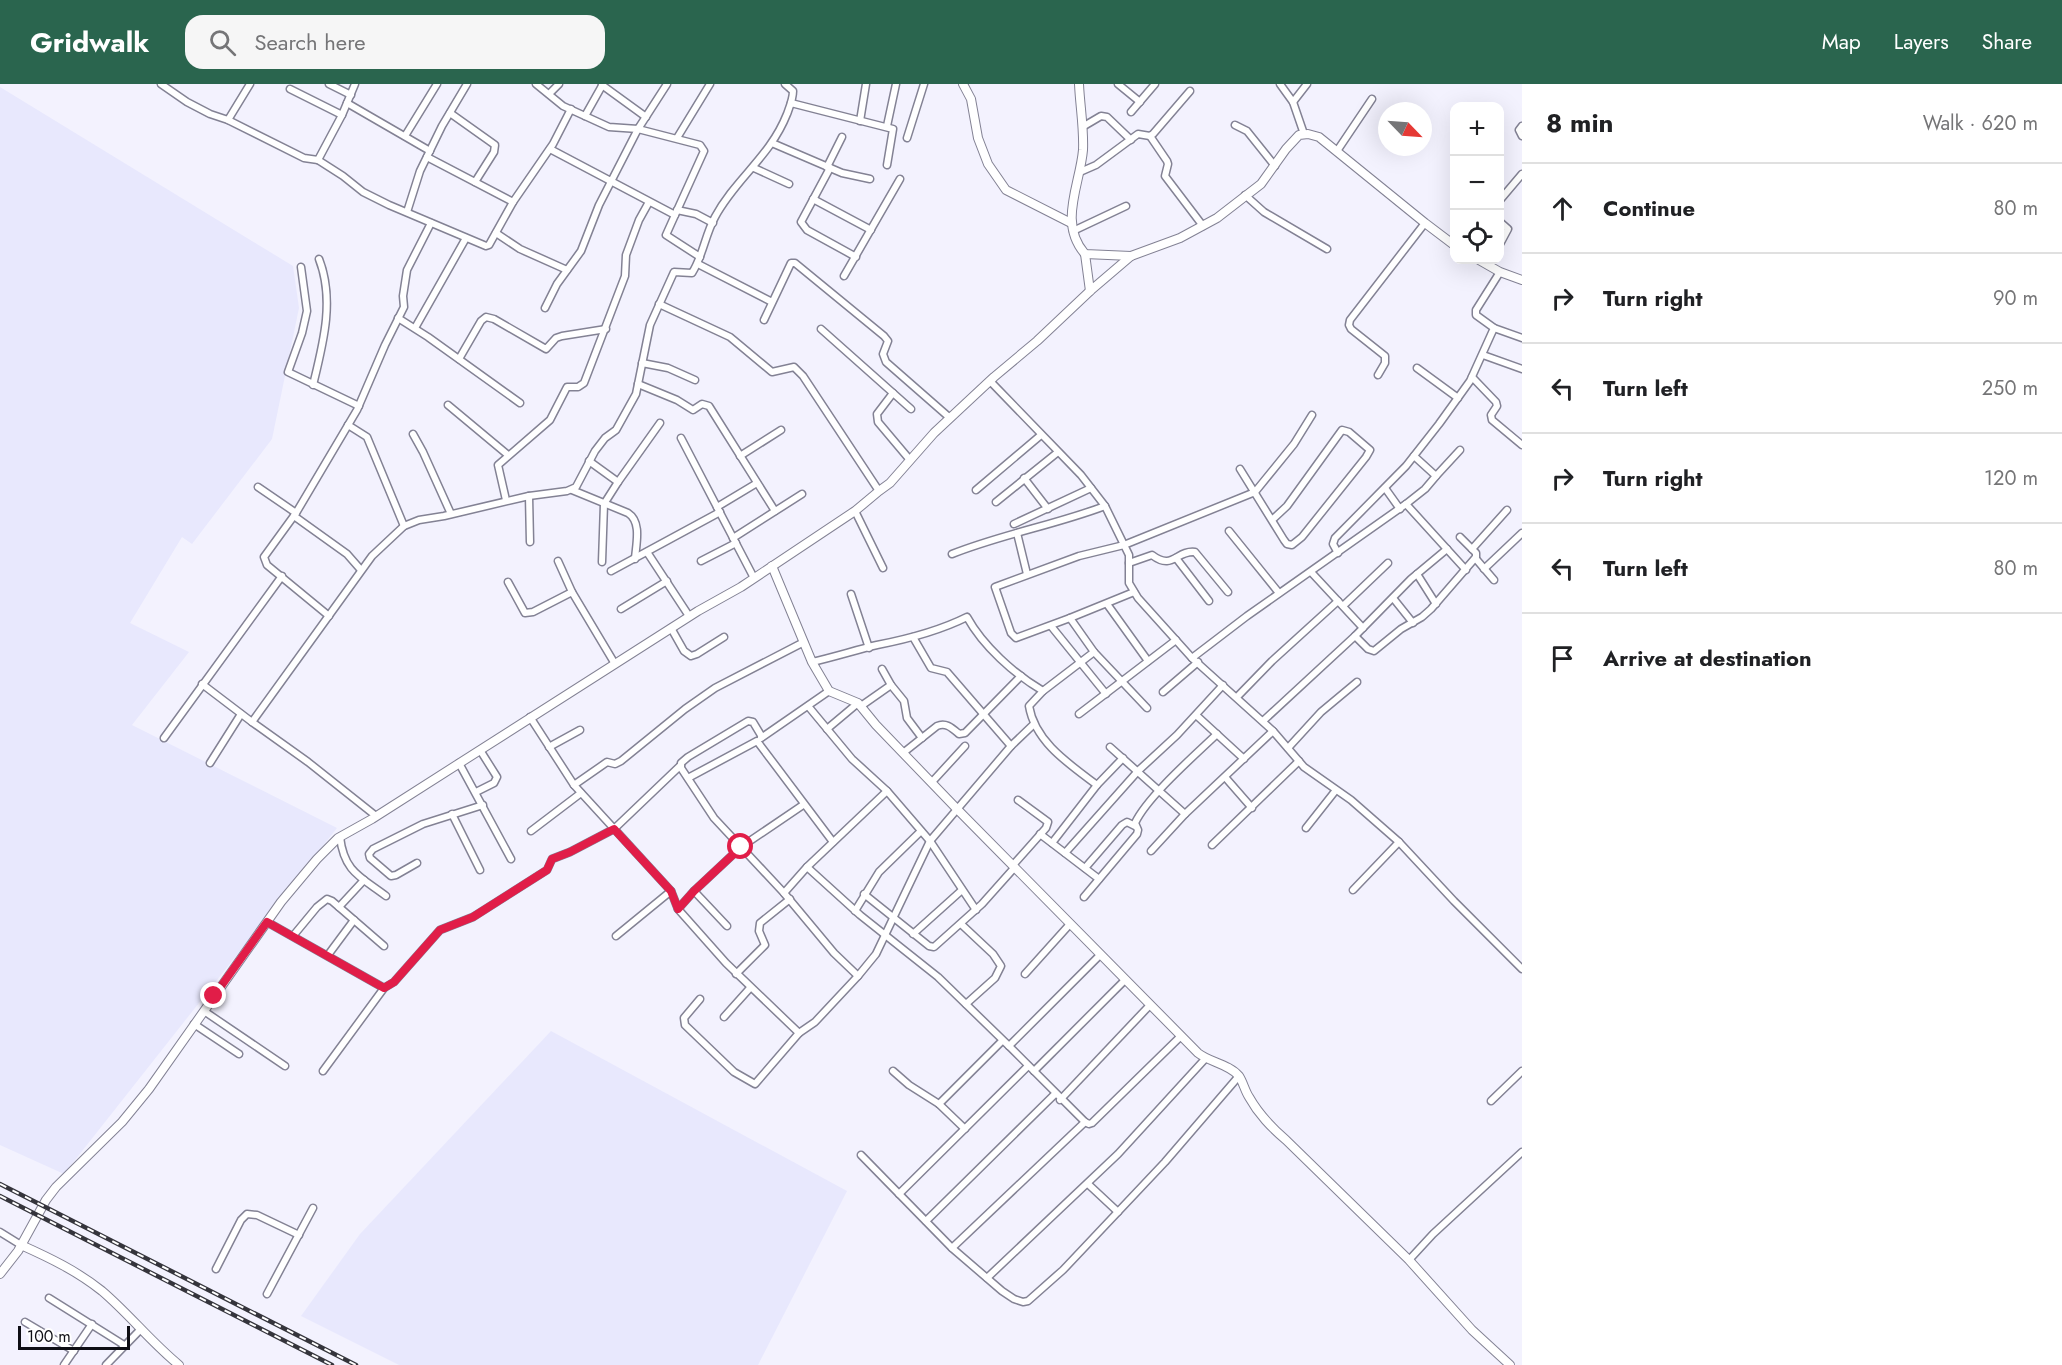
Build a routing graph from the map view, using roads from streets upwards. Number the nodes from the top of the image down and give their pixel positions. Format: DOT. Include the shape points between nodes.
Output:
graph roads {
  1 [pos="161,84"];
  2 [pos="250,84"];
  3 [pos="328,84"];
  4 [pos="355,84"];
  5 [pos="437,84"];
  6 [pos="467,84"];
  7 [pos="536,84"];
  8 [pos="559,84"];
  9 [pos="667,84"];
  10 [pos="710,84"];
  11 [pos="785,84"];
  12 [pos="866,84"];
  13 [pos="896,84"];
  14 [pos="924,84"];
  15 [pos="963,84"];
  16 [pos="1079,84"];
  17 [pos="1118,84"];
  18 [pos="1155,84"];
  19 [pos="1280,84"];
  20 [pos="1307,84"];
  21 [pos="602,85"];
  22 [pos="290,89"];
  23 [pos="1190,91"];
  24 [pos="549,94"];
  25 [pos="351,95"];
  26 [pos="1372,99"];
  27 [pos="1140,102"];
  28 [pos="1293,102"];
  29 [pos="347,103"];
  30 [pos="791,103"];
  31 [pos="571,109"];
  32 [pos="450,112"];
  33 [pos="1131,112"];
  34 [pos="342,115"];
  35 [pos="585,116"];
  36 [pos="646,117"];
  37 [pos="228,120"];
  38 [pos="860,121"];
  39 [pos="1235,125"];
  40 [pos="886,126"];
  41 [pos="1084,126"];
  42 [pos="1522,126"];
  43 [pos="638,129"];
  44 [pos="1304,134"];
  45 [pos="405,136"];
  46 [pos="1150,136"];
  47 [pos="1522,136"];
  48 [pos="842,137"];
  49 [pos="677,138"];
  50 [pos="908,138"];
  51 [pos="1131,140"];
  52 [pos="772,143"];
  53 [pos="550,149"];
  54 [pos="1337,151"];
  55 [pos="428,154"];
  56 [pos="318,160"];
  57 [pos="887,165"];
  58 [pos="1275,166"];
  59 [pos="754,168"];
  60 [pos="828,168"];
  61 [pos="1080,172"];
  62 [pos="1522,174"];
  63 [pos="870,179"];
  64 [pos="900,179"];
  65 [pos="475,182"];
  66 [pos="611,183"];
  67 [pos="789,184"];
  68 [pos="1245,195"];
  69 [pos="1504,195"];
  70 [pos="813,198"];
  71 [pos="513,202"];
  72 [pos="649,202"];
  73 [pos="1126,206"];
  74 [pos="407,213"];
  75 [pos="676,213"];
  76 [pos="431,223"];
  77 [pos="712,223"];
  78 [pos="1425,223"];
  79 [pos="1203,226"];
  80 [pos="1072,227"];
  81 [pos="871,231"];
  82 [pos="496,233"];
  83 [pos="466,238"];
  84 [pos="1450,241"];
  85 [pos="1327,249"];
  86 [pos="1085,254"];
  87 [pos="700,256"];
  88 [pos="1131,256"];
  89 [pos="856,257"];
  90 [pos="320,260"];
  91 [pos="698,264"];
  92 [pos="1489,264"];
  93 [pos="301,267"];
  94 [pos="567,270"];
  95 [pos="1500,272"];
  96 [pos="844,276"];
  97 [pos="1522,280"];
  98 [pos="1090,291"];
  99 [pos="772,302"];
  100 [pos="658,304"];
  101 [pos="545,308"];
  102 [pos="398,318"];
  103 [pos="764,320"];
  104 [pos="415,328"];
  105 [pos="606,328"];
  106 [pos="1494,328"];
  107 [pos="820,329"];
  108 [pos="1522,338"];
  109 [pos="1483,355"];
  110 [pos="459,359"];
  111 [pos="642,363"];
  112 [pos="1417,368"];
  113 [pos="1522,369"];
  114 [pos="1377,375"];
  115 [pos="1472,377"];
  116 [pos="695,380"];
  117 [pos="990,381"];
  118 [pos="639,384"];
  119 [pos="313,385"];
  120 [pos="893,393"];
  121 [pos="1458,398"];
  122 [pos="520,403"];
  123 [pos="448,405"];
  124 [pos="359,406"];
  125 [pos="911,409"];
  126 [pos="1312,415"];
  127 [pos="950,418"];
  128 [pos="660,423"];
  129 [pos="348,425"];
  130 [pos="781,430"];
  131 [pos="412,434"];
  132 [pos="1041,435"];
  133 [pos="681,438"];
  134 [pos="1522,446"];
  135 [pos="1460,450"];
  136 [pos="1058,452"];
  137 [pos="508,455"];
  138 [pos="740,456"];
  139 [pos="1414,456"];
  140 [pos="910,460"];
  141 [pos="589,461"];
  142 [pos="1240,469"];
  143 [pos="1436,476"];
  144 [pos="1024,478"];
  145 [pos="618,482"];
  146 [pos="757,483"];
  147 [pos="258,487"];
  148 [pos="1091,488"];
  149 [pos="1385,488"];
  150 [pos="976,489"];
  151 [pos="572,490"];
  152 [pos="879,491"];
  153 [pos="1255,492"];
  154 [pos="802,494"];
  155 [pos="529,496"];
  156 [pos="506,500"];
  157 [pos="996,502"];
  158 [pos="604,504"];
  159 [pos="1105,506"];
  160 [pos="1403,506"];
  161 [pos="1048,509"];
  162 [pos="719,510"];
  163 [pos="1507,510"];
  164 [pos="775,511"];
  165 [pos="855,511"];
  166 [pos="295,514"];
  167 [pos="451,514"];
  168 [pos="1272,520"];
  169 [pos="1014,524"];
  170 [pos="404,526"];
  171 [pos="1228,531"];
  172 [pos="1017,533"];
  173 [pos="1522,533"];
  174 [pos="1460,537"];
  175 [pos="735,540"];
  176 [pos="530,542"];
  177 [pos="1124,545"];
  178 [pos="1447,549"];
  179 [pos="1472,549"];
  180 [pos="647,552"];
  181 [pos="1338,553"];
  182 [pos="952,554"];
  183 [pos="1176,558"];
  184 [pos="635,559"];
  185 [pos="1476,559"];
  186 [pos="558,561"];
  187 [pos="701,561"];
  188 [pos="602,562"];
  189 [pos="1129,563"];
  190 [pos="1388,563"];
  191 [pos="772,566"];
  192 [pos="883,568"];
  193 [pos="1484,569"];
  194 [pos="362,570"];
  195 [pos="1466,570"];
  196 [pos="611,571"];
  197 [pos="1311,572"];
  198 [pos="1027,574"];
  199 [pos="1417,574"];
  200 [pos="282,576"];
  201 [pos="754,578"];
  202 [pos="1494,580"];
  203 [pos="667,581"];
  204 [pos="508,582"];
  205 [pos="572,592"];
  206 [pos="1134,592"];
  207 [pos="1227,592"];
  208 [pos="1279,593"];
  209 [pos="851,594"];
  210 [pos="1393,598"];
  211 [pos="1209,601"];
  212 [pos="1107,604"];
  213 [pos="1341,604"];
  214 [pos="1436,604"];
  215 [pos="621,609"];
  216 [pos="329,616"];
  217 [pos="689,616"];
  218 [pos="1070,618"];
  219 [pos="1413,623"];
  220 [pos="1051,626"];
  221 [pos="671,628"];
  222 [pos="1363,628"];
  223 [pos="1355,636"];
  224 [pos="724,637"];
  225 [pos="913,637"];
  226 [pos="1176,640"];
  227 [pos="804,642"];
  228 [pos="869,648"];
  229 [pos="1094,652"];
  230 [pos="1195,660"];
  231 [pos="1148,661"];
  232 [pos="812,662"];
  233 [pos="1080,662"];
  234 [pos="615,664"];
  235 [pos="882,669"];
  236 [pos="1021,676"];
  237 [pos="1121,682"];
  238 [pos="1357,682"];
  239 [pos="202,684"];
  240 [pos="891,685"];
  241 [pos="1222,685"];
  242 [pos="830,691"];
  243 [pos="1042,691"];
  244 [pos="1163,692"];
  245 [pos="1106,694"];
  246 [pos="1237,697"];
  247 [pos="860,704"];
  248 [pos="808,706"];
  249 [pos="1147,708"];
  250 [pos="241,714"];
  251 [pos="983,714"];
  252 [pos="1080,714"];
  253 [pos="1196,715"];
  254 [pos="530,717"];
  255 [pos="1263,721"];
  256 [pos="252,722"];
  257 [pos="1034,724"];
  258 [pos="827,729"];
  259 [pos="580,730"];
  260 [pos="1273,731"];
  261 [pos="1217,734"];
  262 [pos="164,738"];
  263 [pos="922,738"];
  264 [pos="759,739"];
  265 [pos="965,746"];
  266 [pos="1011,746"];
  267 [pos="549,747"];
  268 [pos="1110,747"];
  269 [pos="1288,748"];
  270 [pos="480,750"];
  271 [pos="903,753"];
  272 [pos="1123,758"];
  273 [pos="1244,759"];
  274 [pos="1299,761"];
  275 [pos="210,763"];
  276 [pos="459,763"];
  277 [pos="681,765"];
  278 [pos="1138,771"];
  279 [pos="1225,777"];
  280 [pos="688,778"];
  281 [pos="932,782"];
  282 [pos="1097,784"];
  283 [pos="574,785"];
  284 [pos="1160,790"];
  285 [pos="1336,790"];
  286 [pos="886,791"];
  287 [pos="476,792"];
  288 [pos="581,793"];
  289 [pos="1018,800"];
  290 [pos="483,805"];
  291 [pos="803,805"];
  292 [pos="956,808"];
  293 [pos="1252,808"];
  294 [pos="452,814"];
  295 [pos="1185,814"];
  296 [pos="376,816"];
  297 [pos="1135,826"];
  298 [pos="1306,828"];
  299 [pos="614,829"];
  300 [pos="531,831"];
  301 [pos="921,831"];
  302 [pos="1040,834"];
  303 [pos="340,837"];
  304 [pos="930,841"];
  305 [pos="833,842"];
  306 [pos="1400,842"];
  307 [pos="1052,843"];
  308 [pos="1212,845"];
  309 [pos="741,847"];
  310 [pos="1151,851"];
  311 [pos="1065,853"];
  312 [pos="511,859"];
  313 [pos="417,862"];
  314 [pos="1014,866"];
  315 [pos="807,867"];
  316 [pos="1084,868"];
  317 [pos="480,870"];
  318 [pos="1099,879"];
  319 [pos="364,880"];
  320 [pos="962,890"];
  321 [pos="1353,890"];
  322 [pos="671,891"];
  323 [pos="694,891"];
  324 [pos="784,893"];
  325 [pos="864,894"];
  326 [pos="386,896"];
  327 [pos="1083,897"];
  328 [pos="790,899"];
  329 [pos="339,907"];
  330 [pos="678,909"];
  331 [pos="976,910"];
  332 [pos="855,911"];
  333 [pos="893,916"];
  334 [pos="354,920"];
  335 [pos="267,922"];
  336 [pos="961,924"];
  337 [pos="1070,924"];
  338 [pos="728,926"];
  339 [pos="913,934"];
  340 [pos="885,935"];
  341 [pos="293,936"];
  342 [pos="616,936"];
  343 [pos="384,946"];
  344 [pos="328,955"];
  345 [pos="1100,955"];
  346 [pos="1522,955"];
  347 [pos="1513,959"];
  348 [pos="1522,969"];
  349 [pos="736,974"];
  350 [pos="1025,974"];
  351 [pos="858,976"];
  352 [pos="1125,980"];
  353 [pos="384,988"];
  354 [pos="750,988"];
  355 [pos="700,999"];
  356 [pos="966,1004"];
  357 [pos="1150,1005"];
  358 [pos="204,1011"];
  359 [pos="724,1017"];
  360 [pos="194,1024"];
  361 [pos="799,1033"];
  362 [pos="1181,1036"];
  363 [pos="1002,1041"];
  364 [pos="1009,1046"];
  365 [pos="239,1054"];
  366 [pos="1205,1059"];
  367 [pos="285,1066"];
  368 [pos="1028,1066"];
  369 [pos="322,1071"];
  370 [pos="893,1071"];
  371 [pos="1034,1071"];
  372 [pos="1522,1071"];
  373 [pos="1239,1076"];
  374 [pos="1055,1094"];
  375 [pos="1060,1100"];
  376 [pos="1491,1101"];
  377 [pos="939,1104"];
  378 [pos="1085,1122"];
  379 [pos="965,1129"];
  380 [pos="1522,1152"];
  381 [pos="861,1155"];
  382 [pos="1088,1184"];
  383 [pos="899,1194"];
  384 [pos="313,1208"];
  385 [pos="1118,1212"];
  386 [pos="926,1221"];
  387 [pos="0,1232"];
  388 [pos="299,1235"];
  389 [pos="21,1245"];
  390 [pos="952,1248"];
  391 [pos="1409,1260"];
  392 [pos="216,1269"];
  393 [pos="0,1274"];
  394 [pos="987,1278"];
  395 [pos="267,1294"];
  396 [pos="49,1298"];
  397 [pos="25,1322"];
  398 [pos="92,1324"];
  399 [pos="140,1330"];
  400 [pos="124,1346"];
  401 [pos="74,1351"];
  402 [pos="64,1365"];
  403 [pos="105,1365"];
  404 [pos="179,1365"];
  405 [pos="1510,1365"];
  1 -- 37 [label="street" via="186,102"];
  2 -- 37 [label="street"];
  3 -- 25 [label="street"];
  4 -- 25 [label="street"];
  5 -- 45 [label="street"];
  6 -- 32 [label="street"];
  7 -- 24 [label="street"];
  8 -- 24 [label="street"];
  9 -- 36 [label="street"];
  10 -- 49 [label="street"];
  11 -- 30 [label="street" via="793,91"];
  12 -- 38 [label="street"];
  13 -- 40 [label="street"];
  14 -- 50 [label="street"];
  15 -- 80 [label="street" via="971,99 978,138 988,164 1006,190"];
  16 -- 41 [label="street"];
  17 -- 27 [label="street"];
  18 -- 27 [label="street"];
  19 -- 28 [label="street"];
  20 -- 28 [label="street"];
  21 -- 35 [label="street"];
  21 -- 36 [label="street"];
  22 -- 34 [label="street"];
  23 -- 46 [label="street"];
  24 -- 31 [label="street"];
  25 -- 29 [label="street"];
  26 -- 54 [label="street"];
  27 -- 33 [label="street"];
  28 -- 44 [label="street"];
  29 -- 34 [label="street"];
  29 -- 45 [label="street"];
  30 -- 38 [label="street"];
  30 -- 52 [label="street"];
  31 -- 35 [label="street"];
  31 -- 53 [label="street"];
  32 -- 55 [label="street"];
  32 -- 65 [label="street" via="495,145"];
  34 -- 56 [label="street"];
  35 -- 43 [label="street" via="609,127"];
  36 -- 43 [label="street"];
  37 -- 56 [label="street" via="304,158"];
  38 -- 40 [label="street"];
  39 -- 58 [label="street" via="1248,131"];
  40 -- 57 [label="street" via="893,131"];
  41 -- 51 [label="street" via="1103,116"];
  41 -- 61 [label="street"];
  42 -- 47 [label="street"];
  43 -- 49 [label="street"];
  43 -- 66 [label="street"];
  44 -- 54 [label="street" via="1319,137"];
  44 -- 58 [label="street" via="1299,135"];
  45 -- 55 [label="street"];
  46 -- 51 [label="street" via="1138,134"];
  46 -- 79 [label="street" via="1167,161 1165,176"];
  48 -- 60 [label="street"];
  49 -- 75 [label="street" via="700,145 704,151"];
  51 -- 61 [label="street"];
  52 -- 59 [label="street"];
  52 -- 60 [label="street"];
  53 -- 66 [label="street"];
  53 -- 71 [label="street"];
  54 -- 78 [label="street"];
  55 -- 65 [label="street"];
  55 -- 74 [label="street"];
  56 -- 74 [label="street" via="363,192"];
  58 -- 68 [label="street" via="1261,184"];
  59 -- 67 [label="street"];
  59 -- 77 [label="street" via="730,193"];
  60 -- 63 [label="street"];
  60 -- 70 [label="street"];
  61 -- 80 [label="street"];
  62 -- 69 [label="street"];
  64 -- 81 [label="street"];
  65 -- 71 [label="street"];
  66 -- 72 [label="street"];
  66 -- 94 [label="street" via="581,251"];
  68 -- 79 [label="street"];
  68 -- 85 [label="street" via="1264,212"];
  70 -- 81 [label="street"];
  70 -- 89 [label="street" via="802,218 803,225"];
  71 -- 82 [label="street"];
  72 -- 75 [label="street"];
  72 -- 105 [label="street" via="626,255 625,276"];
  73 -- 80 [label="street"];
  74 -- 76 [label="street"];
  75 -- 77 [label="street" via="696,214"];
  75 -- 87 [label="street" via="666,236"];
  76 -- 83 [label="street"];
  76 -- 102 [label="street" via="407,270 404,307"];
  77 -- 87 [label="street"];
  78 -- 84 [label="street"];
  78 -- 114 [label="street" via="1350,321 1351,329 1385,356"];
  79 -- 88 [label="street"];
  80 -- 86 [label="street"];
  81 -- 89 [label="street"];
  82 -- 83 [label="street" via="488,246"];
  82 -- 94 [label="street" via="520,249"];
  83 -- 104 [label="street"];
  86 -- 88 [label="street"];
  86 -- 98 [label="street"];
  87 -- 91 [label="street"];
  88 -- 98 [label="street"];
  89 -- 96 [label="street"];
  90 -- 119 [label="street" via="328,312"];
  91 -- 99 [label="street"];
  91 -- 100 [label="street" via="692,273 674,272"];
  92 -- 95 [label="street"];
  93 -- 119 [label="street" via="307,311 288,372"];
  94 -- 101 [label="street"];
  95 -- 97 [label="street"];
  95 -- 106 [label="street" via="1475,312"];
  98 -- 117 [label="street"];
  99 -- 103 [label="street"];
  99 -- 127 [label="street" via="789,265 798,264 884,336 888,341 883,354 886,362"];
  100 -- 111 [label="street"];
  100 -- 152 [label="street" via="730,338 772,372 795,367"];
  102 -- 104 [label="street"];
  102 -- 124 [label="street"];
  104 -- 110 [label="street"];
  105 -- 110 [label="street" via="556,338 546,350 486,317"];
  105 -- 137 [label="street" via="584,383 567,387 550,420"];
  106 -- 108 [label="street"];
  106 -- 109 [label="street"];
  107 -- 120 [label="street"];
  109 -- 113 [label="street"];
  109 -- 115 [label="street"];
  110 -- 122 [label="street"];
  111 -- 116 [label="street" via="668,368"];
  111 -- 118 [label="street"];
  112 -- 121 [label="street"];
  115 -- 121 [label="street"];
  115 -- 134 [label="street" via="1497,404 1492,420"];
  117 -- 127 [label="street"];
  117 -- 132 [label="street"];
  118 -- 138 [label="street" via="693,410 706,405"];
  118 -- 141 [label="street" via="621,422"];
  119 -- 124 [label="street"];
  120 -- 125 [label="street"];
  120 -- 140 [label="street" via="877,414 878,422"];
  121 -- 139 [label="street"];
  123 -- 137 [label="street"];
  124 -- 129 [label="street"];
  126 -- 153 [label="street"];
  127 -- 140 [label="street"];
  128 -- 145 [label="street"];
  129 -- 166 [label="street"];
  129 -- 170 [label="street" via="367,437"];
  130 -- 138 [label="street"];
  131 -- 167 [label="street"];
  132 -- 136 [label="street"];
  132 -- 150 [label="street"];
  133 -- 162 [label="street"];
  135 -- 143 [label="street"];
  136 -- 144 [label="street"];
  136 -- 148 [label="street"];
  137 -- 156 [label="street" via="500,461 498,469"];
  138 -- 146 [label="street"];
  139 -- 143 [label="street"];
  139 -- 149 [label="street"];
  140 -- 152 [label="street"];
  141 -- 145 [label="street"];
  141 -- 151 [label="street"];
  142 -- 153 [label="street"];
  143 -- 160 [label="street"];
  144 -- 157 [label="street"];
  144 -- 161 [label="street"];
  145 -- 158 [label="street"];
  146 -- 162 [label="street"];
  146 -- 164 [label="street"];
  147 -- 166 [label="street"];
  148 -- 159 [label="street"];
  148 -- 161 [label="street"];
  149 -- 160 [label="street"];
  149 -- 181 [label="street" via="1333,542"];
  151 -- 155 [label="street"];
  151 -- 158 [label="street"];
  152 -- 165 [label="street"];
  153 -- 168 [label="street"];
  153 -- 177 [label="street"];
  154 -- 164 [label="street"];
  155 -- 156 [label="street"];
  155 -- 176 [label="street"];
  156 -- 167 [label="street"];
  158 -- 184 [label="street" via="636,519"];
  158 -- 188 [label="street"];
  159 -- 172 [label="street"];
  159 -- 177 [label="street"];
  160 -- 178 [label="street"];
  160 -- 181 [label="street"];
  161 -- 169 [label="street"];
  162 -- 175 [label="street"];
  162 -- 180 [label="street"];
  163 -- 179 [label="street"];
  164 -- 175 [label="street"];
  165 -- 191 [label="street"];
  165 -- 192 [label="street"];
  166 -- 194 [label="street"];
  166 -- 200 [label="street" via="264,557 267,565"];
  167 -- 170 [label="street"];
  168 -- 168 [label="street" via="1287,506 1342,430 1369,448 1360,465 1296,542 1287,544"];
  170 -- 194 [label="street"];
  171 -- 208 [label="street"];
  172 -- 182 [label="street"];
  172 -- 198 [label="street"];
  173 -- 193 [label="street"];
  174 -- 179 [label="street"];
  175 -- 187 [label="street"];
  175 -- 201 [label="street"];
  177 -- 189 [label="street"];
  177 -- 198 [label="street" via="1096,550"];
  178 -- 195 [label="street"];
  178 -- 199 [label="street"];
  179 -- 185 [label="street"];
  180 -- 184 [label="street"];
  180 -- 203 [label="street"];
  181 -- 197 [label="street"];
  183 -- 189 [label="street" via="1160,561 1152,555"];
  183 -- 207 [label="street" via="1195,552"];
  183 -- 211 [label="street"];
  184 -- 196 [label="street"];
  185 -- 193 [label="street"];
  185 -- 195 [label="street"];
  186 -- 205 [label="street"];
  189 -- 206 [label="street" via="1129,583"];
  190 -- 213 [label="street"];
  191 -- 201 [label="street"];
  191 -- 227 [label="street"];
  193 -- 202 [label="street"];
  194 -- 216 [label="street"];
  195 -- 214 [label="street"];
  197 -- 208 [label="street"];
  197 -- 213 [label="street"];
  198 -- 220 [label="street" via="995,586 1011,633 1019,639"];
  199 -- 210 [label="street"];
  199 -- 214 [label="street"];
  200 -- 216 [label="street"];
  200 -- 239 [label="street"];
  201 -- 217 [label="street"];
  203 -- 215 [label="street"];
  203 -- 217 [label="street"];
  204 -- 205 [label="street" via="525,613"];
  205 -- 234 [label="street"];
  206 -- 212 [label="street"];
  206 -- 226 [label="street"];
  208 -- 230 [label="street"];
  209 -- 228 [label="street"];
  210 -- 219 [label="street"];
  210 -- 222 [label="street"];
  212 -- 218 [label="street"];
  212 -- 231 [label="street"];
  213 -- 222 [label="street"];
  213 -- 246 [label="street" via="1272,661"];
  214 -- 219 [label="street"];
  216 -- 256 [label="street"];
  217 -- 221 [label="street"];
  218 -- 220 [label="street"];
  218 -- 229 [label="street"];
  219 -- 223 [label="street" via="1374,651"];
  220 -- 233 [label="street"];
  221 -- 224 [label="street" via="691,656"];
  221 -- 234 [label="street"];
  222 -- 223 [label="street"];
  223 -- 255 [label="street"];
  225 -- 228 [label="street"];
  225 -- 236 [label="street" via="967,617 975,632"];
  225 -- 251 [label="street" via="928,665 947,672"];
  226 -- 230 [label="street"];
  226 -- 231 [label="street"];
  227 -- 232 [label="street"];
  227 -- 283 [label="street" via="715,688 621,761 608,762"];
  228 -- 232 [label="street"];
  229 -- 233 [label="street"];
  229 -- 237 [label="street"];
  230 -- 241 [label="street"];
  230 -- 244 [label="street"];
  231 -- 237 [label="street"];
  232 -- 242 [label="street"];
  233 -- 243 [label="street"];
  233 -- 245 [label="street"];
  234 -- 254 [label="street"];
  235 -- 240 [label="street"];
  236 -- 243 [label="street"];
  236 -- 251 [label="street"];
  237 -- 245 [label="street"];
  237 -- 249 [label="street"];
  238 -- 269 [label="street" via="1321,712"];
  239 -- 250 [label="street"];
  239 -- 262 [label="street"];
  240 -- 247 [label="street"];
  240 -- 263 [label="street" via="904,701 907,718"];
  241 -- 246 [label="street"];
  241 -- 253 [label="street"];
  242 -- 247 [label="street"];
  242 -- 248 [label="street"];
  243 -- 257 [label="street" via="1029,706"];
  245 -- 252 [label="street"];
  246 -- 255 [label="street"];
  247 -- 258 [label="street"];
  247 -- 271 [label="street"];
  248 -- 258 [label="street"];
  248 -- 264 [label="street"];
  250 -- 256 [label="street"];
  250 -- 275 [label="street"];
  251 -- 263 [label="street" via="962,734 942,724"];
  251 -- 266 [label="street"];
  253 -- 261 [label="street"];
  253 -- 278 [label="street"];
  254 -- 267 [label="street"];
  254 -- 270 [label="street"];
  255 -- 260 [label="street"];
  256 -- 296 [label="street"];
  257 -- 266 [label="street"];
  257 -- 282 [label="street" via="1048,746"];
  258 -- 286 [label="street"];
  259 -- 267 [label="street"];
  260 -- 269 [label="street"];
  260 -- 273 [label="street"];
  261 -- 273 [label="street"];
  261 -- 284 [label="street"];
  263 -- 271 [label="street"];
  264 -- 277 [label="street" via="755,725 748,721"];
  264 -- 280 [label="street"];
  264 -- 291 [label="street"];
  265 -- 281 [label="street"];
  266 -- 292 [label="street"];
  267 -- 283 [label="street"];
  268 -- 272 [label="street"];
  269 -- 274 [label="street"];
  270 -- 276 [label="street"];
  270 -- 287 [label="street" via="497,777 494,783"];
  271 -- 281 [label="street"];
  272 -- 278 [label="street"];
  272 -- 282 [label="street"];
  273 -- 279 [label="street"];
  274 -- 285 [label="street"];
  274 -- 293 [label="street"];
  276 -- 287 [label="street"];
  276 -- 296 [label="street"];
  277 -- 280 [label="street"];
  277 -- 299 [label="street"];
  278 -- 284 [label="street"];
  278 -- 311 [label="street"];
  279 -- 293 [label="street"];
  279 -- 295 [label="street"];
  280 -- 309 [label="street" via="714,818"];
  281 -- 292 [label="street"];
  282 -- 307 [label="street"];
  283 -- 288 [label="street"];
  284 -- 295 [label="street"];
  284 -- 297 [label="street"];
  285 -- 298 [label="street"];
  285 -- 306 [label="street"];
  286 -- 301 [label="street"];
  286 -- 305 [label="street"];
  287 -- 290 [label="street"];
  288 -- 299 [label="street"];
  288 -- 300 [label="street"];
  289 -- 302 [label="street" via="1047,820"];
  290 -- 294 [label="street"];
  290 -- 312 [label="street"];
  291 -- 305 [label="street"];
  291 -- 309 [label="street"];
  292 -- 304 [label="street"];
  292 -- 314 [label="street"];
  293 -- 308 [label="street"];
  294 -- 313 [label="street" via="423,824 369,854 391,876"];
  294 -- 317 [label="street"];
  295 -- 310 [label="street"];
  296 -- 303 [label="street"];
  297 -- 316 [label="street" via="1127,822 1122,825"];
  297 -- 318 [label="street" via="1137,834"];
  299 -- 322 [label="street"];
  299 -- 353 [label="street" via="552,859 547,870 473,917 440,930 394,982"];
  301 -- 304 [label="street"];
  301 -- 325 [label="street" via="879,872"];
  302 -- 307 [label="street"];
  302 -- 314 [label="street"];
  303 -- 319 [label="street" via="343,859"];
  303 -- 335 [label="street" via="317,859"];
  304 -- 320 [label="street"];
  304 -- 333 [label="street"];
  305 -- 315 [label="street"];
  306 -- 321 [label="street"];
  306 -- 347 [label="street"];
  307 -- 311 [label="street"];
  309 -- 323 [label="street"];
  309 -- 324 [label="street"];
  311 -- 316 [label="street"];
  314 -- 331 [label="street"];
  314 -- 337 [label="street"];
  315 -- 324 [label="street"];
  315 -- 332 [label="street"];
  316 -- 318 [label="street"];
  318 -- 327 [label="street"];
  319 -- 326 [label="street"];
  319 -- 329 [label="street"];
  320 -- 331 [label="street"];
  320 -- 339 [label="street"];
  322 -- 330 [label="street"];
  322 -- 342 [label="street"];
  323 -- 330 [label="street"];
  323 -- 338 [label="street"];
  324 -- 328 [label="street"];
  325 -- 332 [label="street"];
  325 -- 333 [label="street"];
  328 -- 349 [label="street" via="760,923 765,945"];
  328 -- 351 [label="street"];
  329 -- 334 [label="street"];
  329 -- 341 [label="street" via="329,899 324,900"];
  330 -- 349 [label="street"];
  331 -- 336 [label="street"];
  332 -- 340 [label="street"];
  333 -- 339 [label="street"];
  333 -- 340 [label="street"];
  334 -- 343 [label="street"];
  334 -- 344 [label="street"];
  335 -- 341 [label="street"];
  335 -- 358 [label="street"];
  336 -- 339 [label="street" via="934,947"];
  336 -- 356 [label="street" via="1001,966 995,978"];
  337 -- 345 [label="street"];
  337 -- 350 [label="street"];
  340 -- 351 [label="street"];
  340 -- 356 [label="street"];
  341 -- 344 [label="street"];
  344 -- 353 [label="street"];
  345 -- 352 [label="street"];
  345 -- 364 [label="street"];
  346 -- 347 [label="street"];
  347 -- 348 [label="street"];
  349 -- 354 [label="street"];
  351 -- 361 [label="street"];
  352 -- 357 [label="street"];
  352 -- 371 [label="street"];
  353 -- 369 [label="street"];
  354 -- 359 [label="street"];
  354 -- 361 [label="street"];
  355 -- 361 [label="street" via="684,1018 685,1025 734,1072 755,1084"];
  356 -- 363 [label="street"];
  357 -- 362 [label="street"];
  357 -- 375 [label="street"];
  358 -- 360 [label="street"];
  358 -- 367 [label="street"];
  360 -- 365 [label="street"];
  360 -- 389 [label="street" via="122,1122 46,1200"];
  362 -- 366 [label="street"];
  362 -- 378 [label="street" via="1099,1118 1089,1124"];
  363 -- 364 [label="street"];
  363 -- 377 [label="street"];
  364 -- 368 [label="street"];
  366 -- 373 [label="street"];
  366 -- 382 [label="street"];
  368 -- 371 [label="street"];
  368 -- 379 [label="street"];
  370 -- 377 [label="street"];
  371 -- 374 [label="street"];
  372 -- 376 [label="street"];
  373 -- 385 [label="street"];
  373 -- 391 [label="street" via="1264,1122"];
  374 -- 375 [label="street"];
  374 -- 386 [label="street"];
  375 -- 378 [label="street"];
  377 -- 379 [label="street"];
  378 -- 390 [label="street"];
  379 -- 383 [label="street"];
  380 -- 391 [label="street"];
  381 -- 383 [label="street"];
  382 -- 385 [label="street"];
  382 -- 394 [label="street"];
  383 -- 386 [label="street"];
  384 -- 388 [label="street"];
  385 -- 394 [label="street" via="1064,1270 1028,1301 1014,1299"];
  386 -- 390 [label="street"];
  387 -- 389 [label="street"];
  388 -- 392 [label="street" via="248,1214 241,1220"];
  388 -- 395 [label="street"];
  389 -- 393 [label="street"];
  389 -- 399 [label="street" via="63,1264 94,1286"];
  390 -- 394 [label="street"];
  391 -- 405 [label="street" via="1472,1330"];
  396 -- 398 [label="street"];
  397 -- 401 [label="street"];
  398 -- 400 [label="street"];
  398 -- 401 [label="street"];
  399 -- 400 [label="street"];
  399 -- 404 [label="street"];
  400 -- 403 [label="street"];
  401 -- 402 [label="street"];
}
